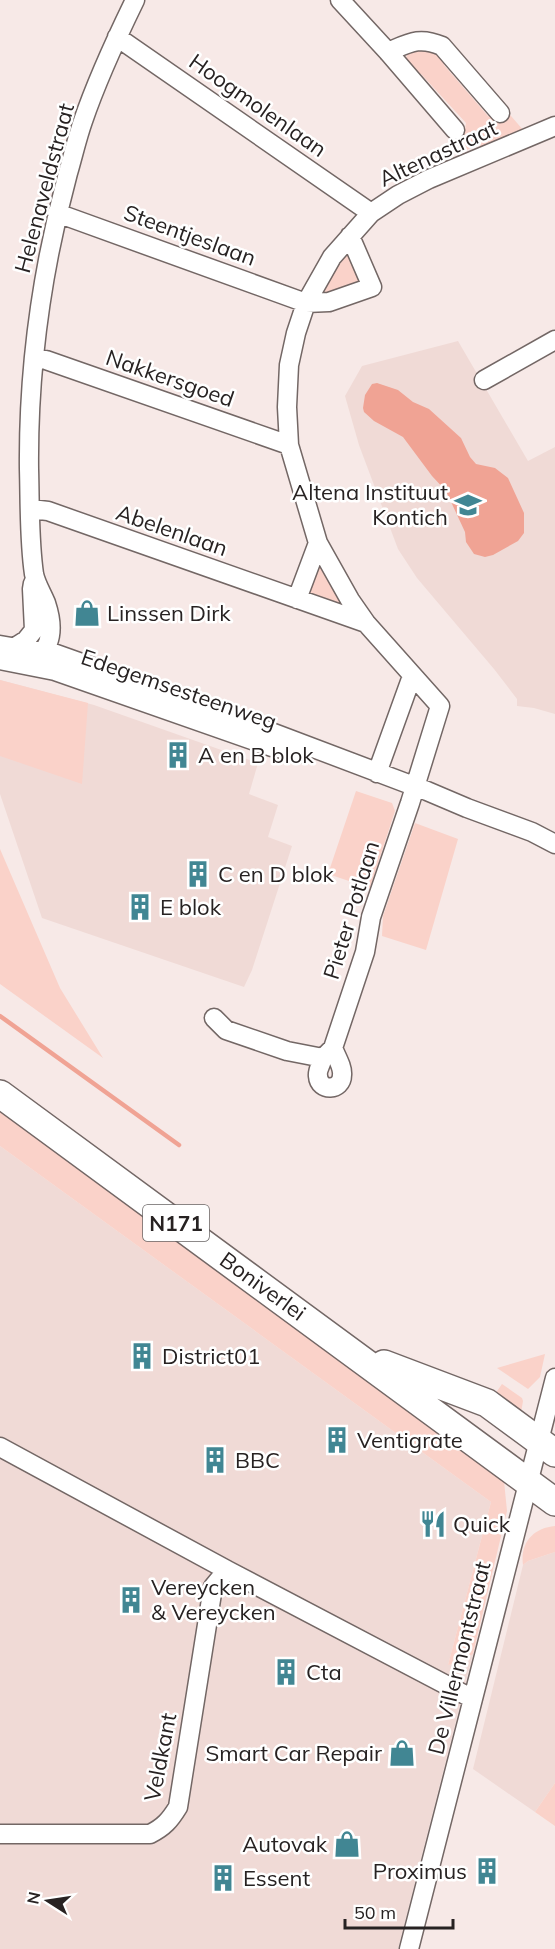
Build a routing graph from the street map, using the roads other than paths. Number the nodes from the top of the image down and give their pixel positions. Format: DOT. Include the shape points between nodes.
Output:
graph roads {
  1 [pos="135,0"];
  2 [pos="340,0"];
  3 [pos="117,37"];
  4 [pos="388,52"];
  5 [pos="500,112"];
  6 [pos="555,126"];
  7 [pos="455,129"];
  8 [pos="57,213"];
  9 [pos="371,213"];
  10 [pos="350,236"];
  11 [pos="306,303"];
  12 [pos="555,340"];
  13 [pos="35,358"];
  14 [pos="484,380"];
  15 [pos="289,445"];
  16 [pos="31,509"];
  17 [pos="318,543"];
  18 [pos="35,576"];
  19 [pos="297,599"];
  20 [pos="366,623"];
  21 [pos="45,650"];
  22 [pos="8,654"];
  23 [pos="412,676"];
  24 [pos="326,754"];
  25 [pos="377,773"];
  26 [pos="414,786"];
  27 [pos="555,844"];
  28 [pos="214,1018"];
  29 [pos="0,1094"];
  30 [pos="352,1351"];
  31 [pos="555,1378"];
  32 [pos="546,1446"];
  33 [pos="0,1447"];
  34 [pos="528,1482"];
  35 [pos="555,1502"];
  36 [pos="227,1570"];
  37 [pos="473,1699"];
  38 [pos="0,1834"];
  39 [pos="409,1949"];
  1 -- 3 [label="street, Helenaveldstraat"];
  2 -- 4 [label="street"];
  3 -- 8 [label="street, Helenaveldstraat" via="83,122"];
  3 -- 9 [label="street, Hoogmolenlaan"];
  4 -- 5 [label="street" via="420,40 442,46"];
  4 -- 7 [label="street"];
  6 -- 9 [label="street, Altenastraat" via="437,175"];
  8 -- 11 [label="street, Steentjeslaan"];
  8 -- 13 [label="street, Helenaveldstraat" via="44,278"];
  9 -- 10 [label="street, Altenastraat"];
  10 -- 11 [label="street, Altenastraat" via="332,257"];
  10 -- 11 [label="street" via="372,287 329,302"];
  11 -- 15 [label="street, Altenastraat" via="289,365"];
  12 -- 14 [label="street"];
  13 -- 15 [label="street, Nakkersgoed"];
  13 -- 16 [label="street, Helenaveldstraat" via="30,431"];
  15 -- 17 [label="street, Altenastraat"];
  16 -- 18 [label="street, Helenaveldstraat"];
  16 -- 19 [label="street, Abelenlaan" via="48,511"];
  17 -- 19 [label="street"];
  17 -- 20 [label="street, Altenastraat"];
  18 -- 21 [label="street, Helenaveldstraat" via="51,628"];
  18 -- 22 [label="street, Helenaveldstraat" via="34,630"];
  19 -- 20 [label="street, Abelenlaan"];
  20 -- 23 [label="street, Altenastraat"];
  21 -- 22 [label="street" via="28,662"];
  21 -- 24 [label="street, Edegemsesteenweg"];
  22 -- 24 [label="street, Edegemsesteenweg" via="272,747"];
  23 -- 25 [label="street"];
  23 -- 26 [label="street, Altenastraat" via="440,706"];
  24 -- 25 [label="street, Edegemsesteenweg"];
  25 -- 26 [label="street, Edegemsesteenweg"];
  26 -- 27 [label="street, Edegemsesteenweg"];
  26 -- 28 [label="street, Pieter Potlaan" via="371,917 365,952 325,1060 226,1030"];
  29 -- 30 [label="highway, Boniverlei / N171"];
  30 -- 32 [label="highway, Boniverlei / N171" via="487,1403"];
  30 -- 34 [label="highway, Boniverlei / N171"];
  31 -- 32 [label="street, De Villermontstraat"];
  32 -- 34 [label="street, De Villermontstraat"];
  33 -- 36 [label="street"];
  34 -- 35 [label="highway, N171"];
  34 -- 37 [label="street, De Villermontstraat"];
  36 -- 37 [label="street"];
  36 -- 38 [label="street, Veldkant" via="213,1587 178,1807 170,1821 150,1834"];
  37 -- 39 [label="street, De Villermontstraat"];
}
